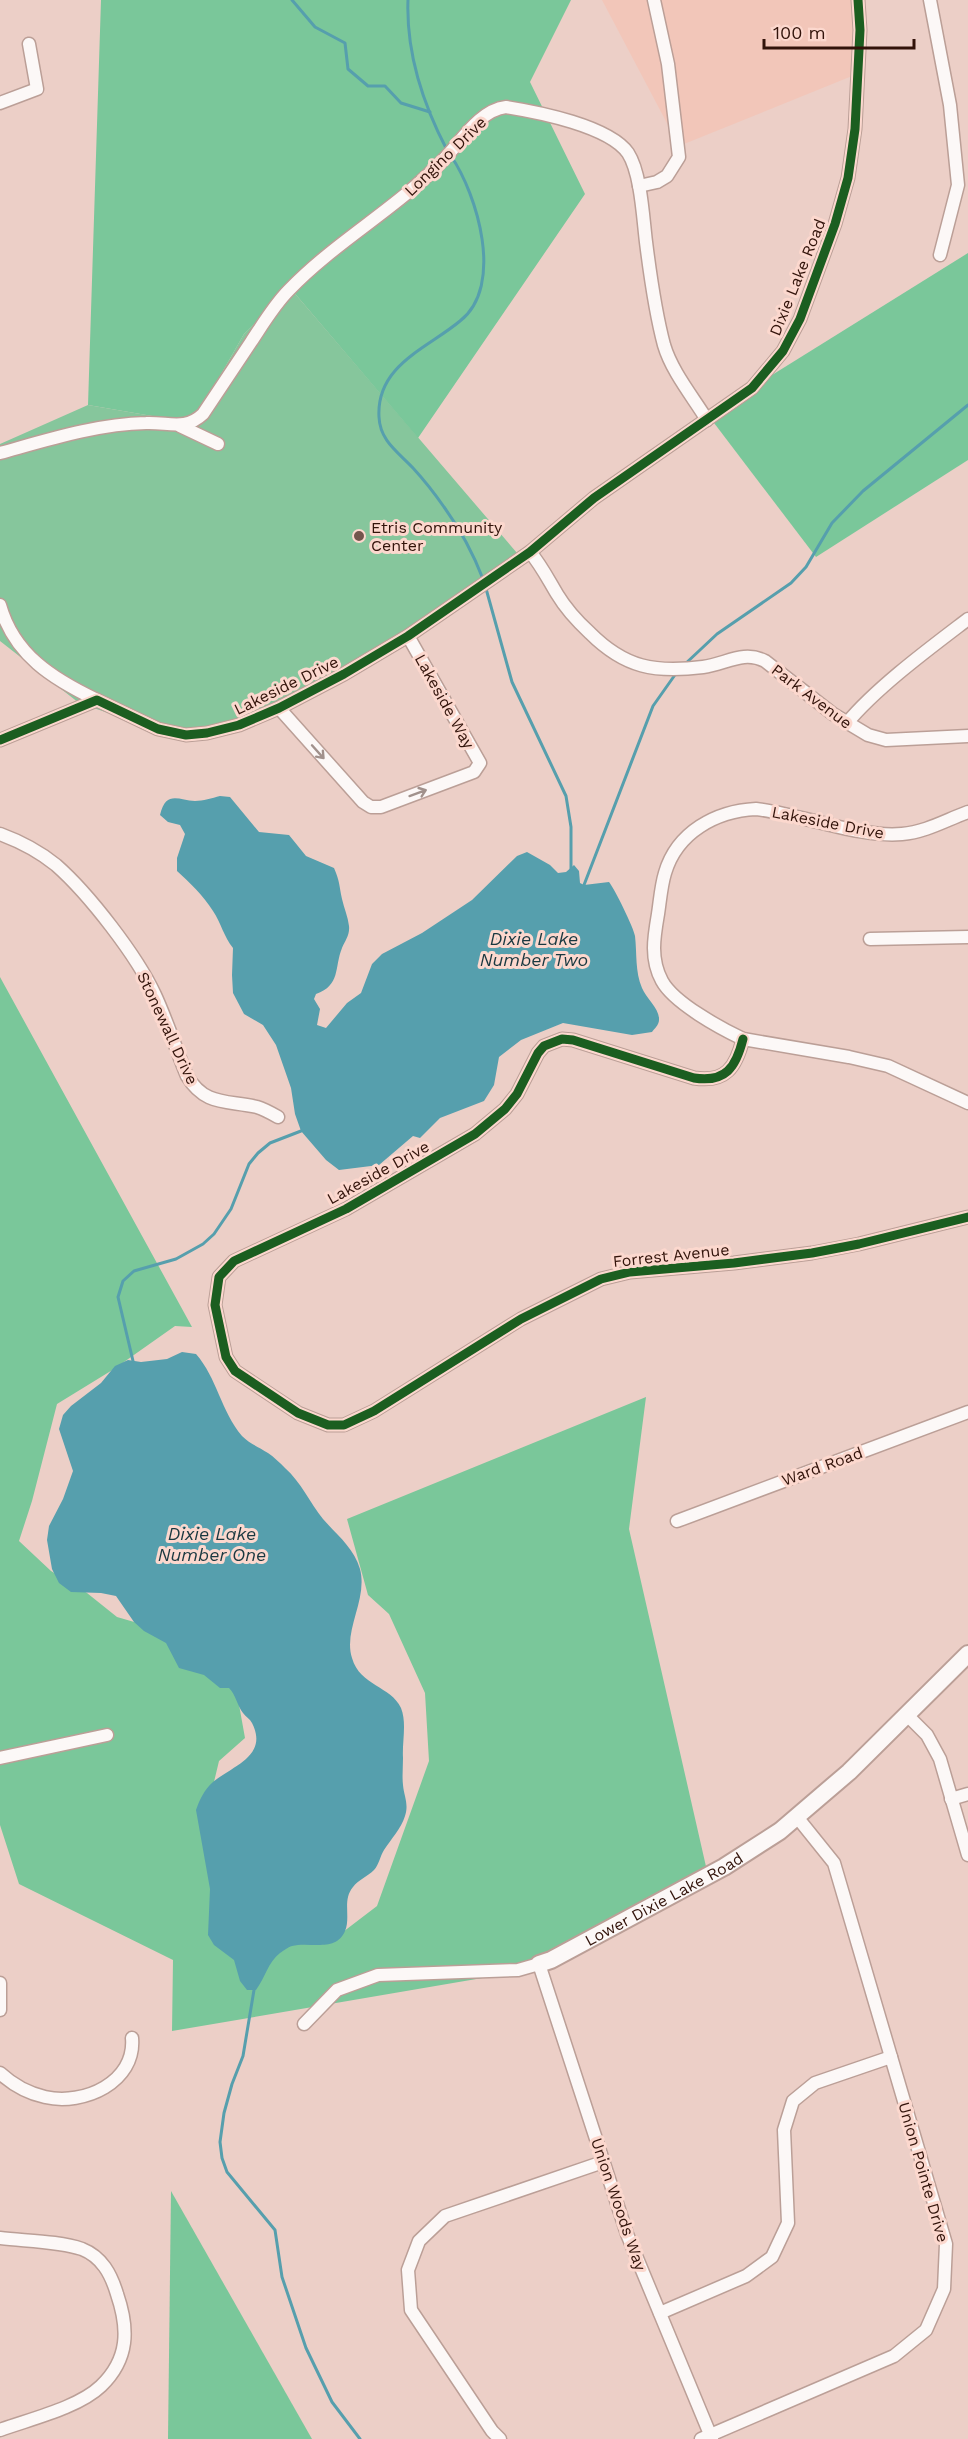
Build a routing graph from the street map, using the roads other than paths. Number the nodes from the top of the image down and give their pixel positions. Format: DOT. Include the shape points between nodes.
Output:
graph roads {
  1 [pos="654,0"];
  2 [pos="858,0"];
  3 [pos="930,0"];
  4 [pos="28,44"];
  5 [pos="0,103"];
  6 [pos="639,186"];
  7 [pos="940,255"];
  8 [pos="707,420"];
  9 [pos="180,426"];
  10 [pos="218,444"];
  11 [pos="0,453"];
  12 [pos="530,552"];
  13 [pos="0,605"];
  14 [pos="968,620"];
  15 [pos="408,636"];
  16 [pos="97,700"];
  17 [pos="279,708"];
  18 [pos="848,723"];
  19 [pos="968,736"];
  20 [pos="0,740"];
  21 [pos="968,812"];
  22 [pos="0,834"];
  23 [pos="968,937"];
  24 [pos="870,939"];
  25 [pos="743,1039"];
  26 [pos="968,1103"];
  27 [pos="278,1117"];
  28 [pos="968,1217"];
  29 [pos="374,1411"];
  30 [pos="968,1412"];
  31 [pos="677,1521"];
  32 [pos="968,1654"];
  33 [pos="906,1714"];
  34 [pos="107,1734"];
  35 [pos="0,1758"];
  36 [pos="968,1794"];
  37 [pos="951,1799"];
  38 [pos="797,1817"];
  39 [pos="968,1855"];
  40 [pos="539,1964"];
  41 [pos="0,1983"];
  42 [pos="0,2010"];
  43 [pos="304,2024"];
  44 [pos="132,2038"];
  45 [pos="891,2057"];
  46 [pos="0,2073"];
  47 [pos="603,2162"];
  48 [pos="0,2238"];
  49 [pos="660,2313"];
  50 [pos="0,2430"];
  51 [pos="708,2438"];
  52 [pos="500,2439"];
  1 -- 6 [label="street" via="668,64 679,157 667,176"];
  2 -- 8 [label="street, Dixie Lake Road" via="855,129 848,178 835,224 800,319 783,351 752,388"];
  3 -- 7 [label="street" via="950,105 958,185"];
  4 -- 5 [label="street" via="37,89"];
  6 -- 8 [label="street, Longino Drive" via="664,346"];
  6 -- 9 [label="street, Longino Drive" via="628,153 610,137 524,110 499,108 483,117 407,195 289,290 272,309 203,414"];
  8 -- 12 [label="street, Dixie Lake Road" via="594,498"];
  9 -- 10 [label="street"];
  9 -- 11 [label="street" via="124,424"];
  12 -- 15 [label="street, Lakeside Drive"];
  12 -- 18 [label="street, Park Avenue" via="573,617 619,657 647,667 677,670 756,657"];
  13 -- 16 [label="street, Lakeside Drive" via="22,649 42,669"];
  14 -- 18 [label="street" via="858,710"];
  15 -- 17 [label="street, Lakeside Drive"];
  17 -- 15 [label="street, Lakeside Way, one-way" via="371,807 381,807 474,772 480,763"];
  16 -- 17 [label="street, Lakeside Drive" via="158,729 186,735 239,725"];
  16 -- 20 [label="street"];
  18 -- 19 [label="street, Park Avenue" via="886,740"];
  21 -- 25 [label="street, Lakeside Drive" via="929,829 902,834 873,833 772,811 740,810 711,819 687,837 665,874 653,942 654,963 662,982 675,997"];
  22 -- 27 [label="street, Stonewall Drive" via="55,864 126,946 155,995 194,1087 213,1100 259,1107"];
  23 -- 24 [label="street"];
  25 -- 26 [label="street" via="888,1066"];
  25 -- 29 [label="street, Lakeside Drive" via="732,1068 720,1077 706,1080 573,1040 552,1041 538,1053 506,1109 483,1129 346,1209 234,1260 219,1277 215,1305 226,1357 235,1371 298,1413 328,1425 344,1425"];
  28 -- 29 [label="street, Forrest Avenue" via="812,1252 601,1278 521,1319"];
  30 -- 31 [label="street, Ward Road"];
  32 -- 33 [label="street, Lower Dixie Lake Road"];
  33 -- 37 [label="street" via="927,1735 940,1759"];
  33 -- 38 [label="street, Lower Dixie Lake Road" via="849,1772"];
  34 -- 35 [label="street"];
  36 -- 37 [label="street"];
  37 -- 39 [label="street"];
  38 -- 40 [label="street, Lower Dixie Lake Road" via="724,1867"];
  38 -- 45 [label="street, Union Pointe Drive" via="834,1863"];
  40 -- 43 [label="street, Lower Dixie Lake Road" via="518,1971 378,1975 337,1990"];
  40 -- 47 [label="street, Union Woods Way"];
  41 -- 42 [label="street"];
  44 -- 46 [label="street" via="132,2058 121,2075 84,2096 46,2098 25,2091"];
  45 -- 49 [label="street" via="815,2082 793,2101 784,2130 788,2223 772,2257 746,2276"];
  45 -- 51 [label="street, Union Pointe Drive" via="946,2244 944,2289 926,2330 894,2356"];
  47 -- 49 [label="street, Union Woods Way" via="627,2235"];
  47 -- 52 [label="street" via="445,2216 419,2241 408,2270 411,2310"];
  48 -- 50 [label="street" via="69,2246 95,2256 112,2277 126,2330 121,2356 100,2387 80,2400"];
  49 -- 51 [label="street, Union Woods Way"];
}
